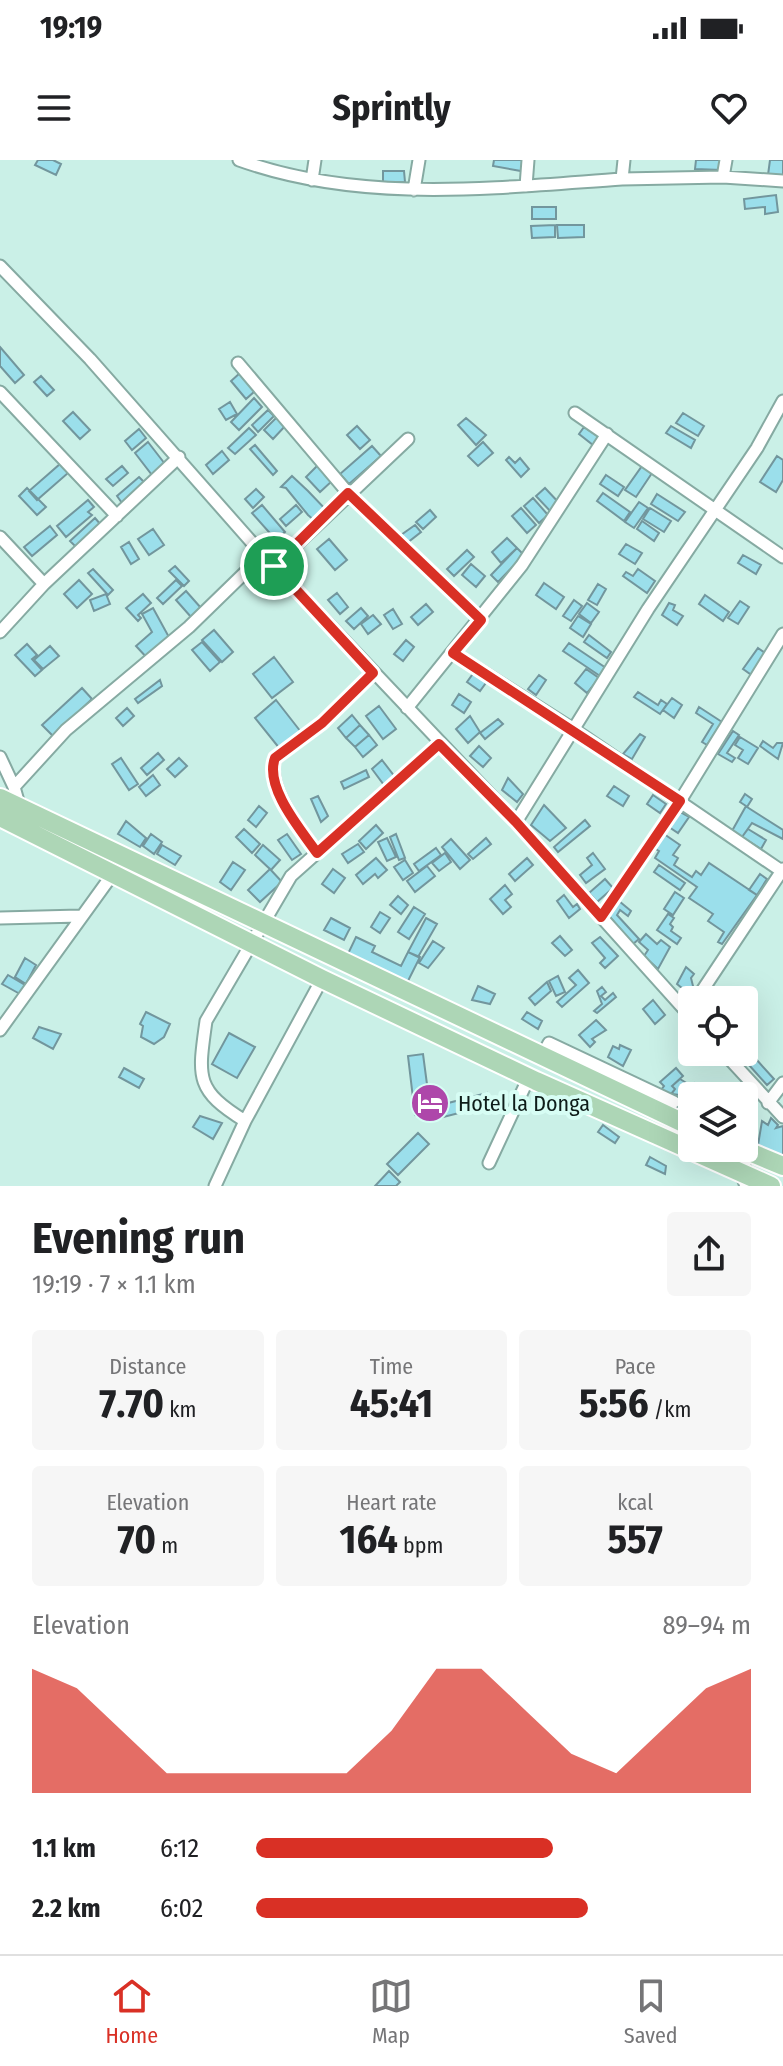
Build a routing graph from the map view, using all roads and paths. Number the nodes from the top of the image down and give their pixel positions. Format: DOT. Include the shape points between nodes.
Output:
graph roads {
  1 [pos="239,160"];
  2 [pos="315,160"];
  3 [pos="419,160"];
  4 [pos="528,160"];
  5 [pos="624,160"];
  6 [pos="726,160"];
  7 [pos="723,177"];
  8 [pos="622,179"];
  9 [pos="312,180"];
  10 [pos="783,181"];
  11 [pos="526,186"];
  12 [pos="414,190"];
  13 [pos="0,266"];
  14 [pos="238,363"];
  15 [pos="0,392"];
  16 [pos="783,401"];
  17 [pos="575,413"];
  18 [pos="607,434"];
  19 [pos="408,439"];
  20 [pos="179,457"];
  21 [pos="348,493"];
  22 [pos="713,507"];
  23 [pos="117,516"];
  24 [pos="0,537"];
  25 [pos="263,555"];
  26 [pos="783,557"];
  27 [pos="274,566"];
  28 [pos="44,584"];
  29 [pos="481,620"];
  30 [pos="0,632"];
  31 [pos="783,634"];
  32 [pos="453,653"];
  33 [pos="373,673"];
  34 [pos="407,708"];
  35 [pos="576,731"];
  36 [pos="439,744"];
  37 [pos="0,757"];
  38 [pos="7,793"];
  39 [pos="680,801"];
  40 [pos="7,818"];
  41 [pos="516,822"];
  42 [pos="70,831"];
  43 [pos="60,850"];
  44 [pos="317,853"];
  45 [pos="783,871"];
  46 [pos="112,875"];
  47 [pos="80,916"];
  48 [pos="601,917"];
  49 [pos="0,918"];
  50 [pos="262,924"];
  51 [pos="251,944"];
  52 [pos="322,979"];
  53 [pos="705,986"];
  54 [pos="678,999"];
  55 [pos="467,1022"];
  56 [pos="0,1030"];
  57 [pos="457,1040"];
  58 [pos="736,1066"];
  59 [pos="529,1077"];
  60 [pos="783,1083"];
  61 [pos="649,1099"];
  62 [pos="765,1099"];
  63 [pos="674,1102"];
  64 [pos="758,1106"];
  65 [pos="783,1117"];
  66 [pos="678,1118"];
  67 [pos="245,1121"];
  68 [pos="678,1139"];
  69 [pos="758,1155"];
  70 [pos="724,1162"];
  71 [pos="489,1163"];
  72 [pos="783,1166"];
  73 [pos="744,1179"];
  74 [pos="215,1186"];
  75 [pos="771,1186"];
  1 -- 9 [label="street"];
  2 -- 9 [label="street"];
  3 -- 12 [label="street"];
  4 -- 11 [label="street"];
  5 -- 8 [label="street"];
  6 -- 7 [label="street"];
  7 -- 8 [label="street"];
  7 -- 10 [label="street"];
  8 -- 11 [label="street"];
  9 -- 12 [label="street"];
  11 -- 12 [label="street"];
  13 -- 20 [label="street"];
  14 -- 21 [label="street"];
  15 -- 23 [label="street"];
  16 -- 22 [label="street" via="757,448"];
  17 -- 18 [label="street"];
  18 -- 22 [label="street"];
  18 -- 29 [label="street"];
  19 -- 21 [label="street"];
  20 -- 23 [label="street"];
  20 -- 25 [label="street"];
  21 -- 27 [label="street"];
  21 -- 29 [label="street"];
  22 -- 26 [label="street"];
  22 -- 35 [label="street"];
  23 -- 28 [label="street"];
  24 -- 28 [label="street"];
  25 -- 27 [label="street"];
  25 -- 38 [label="street" via="189,627 66,730"];
  27 -- 33 [label="street"];
  28 -- 30 [label="street"];
  29 -- 32 [label="street"];
  31 -- 39 [label="street"];
  32 -- 34 [label="street"];
  32 -- 35 [label="street"];
  33 -- 34 [label="street"];
  33 -- 44 [label="street" via="272,766 284,800"];
  34 -- 36 [label="street"];
  35 -- 39 [label="street"];
  35 -- 41 [label="street"];
  36 -- 41 [label="street"];
  36 -- 44 [label="street"];
  37 -- 38 [label="street"];
  38 -- 40 [label="main road"];
  39 -- 45 [label="street"];
  39 -- 48 [label="street"];
  40 -- 42 [label="main road"];
  40 -- 43 [label="main road"];
  41 -- 48 [label="street"];
  42 -- 43 [label="main road"];
  42 -- 50 [label="main road"];
  43 -- 46 [label="main road"];
  44 -- 50 [label="street" via="291,876"];
  45 -- 53 [label="street"];
  46 -- 47 [label="street"];
  46 -- 51 [label="main road"];
  47 -- 49 [label="street"];
  47 -- 56 [label="street"];
  48 -- 54 [label="street"];
  50 -- 51 [label="street"];
  50 -- 55 [label="main road"];
  51 -- 52 [label="main road"];
  51 -- 67 [label="street" via="206,1021 202,1049 204,1088 214,1102"];
  52 -- 57 [label="main road"];
  52 -- 67 [label="street"];
  55 -- 57 [label="main road"];
  55 -- 61 [label="main road" via="541,1058"];
  57 -- 59 [label="main road"];
  58 -- 62 [label="street"];
  59 -- 68 [label="main road"];
  59 -- 71 [label="street"];
  60 -- 62 [label="street"];
  61 -- 63 [label="street"];
  61 -- 66 [label="main road"];
  62 -- 64 [label="street"];
  62 -- 65 [label="street"];
  67 -- 74 [label="street"];
  69 -- 72 [label="main road"];
  70 -- 73 [label="main road"];
  73 -- 75 [label="main road"];
}
